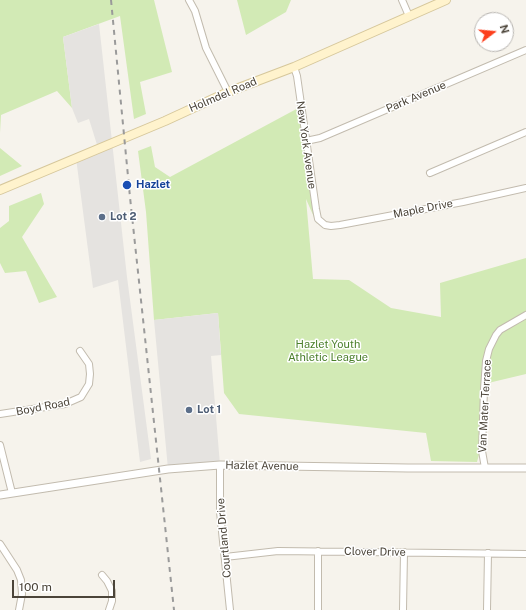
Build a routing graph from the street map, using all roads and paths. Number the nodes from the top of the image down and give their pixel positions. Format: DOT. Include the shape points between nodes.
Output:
graph roads {
  1 [pos="189,0"];
  2 [pos="402,0"];
  3 [pos="446,0"];
  4 [pos="408,16"];
  5 [pos="526,50"];
  6 [pos="294,66"];
  7 [pos="228,92"];
  8 [pos="526,132"];
  9 [pos="306,141"];
  10 [pos="430,174"];
  11 [pos="526,188"];
  12 [pos="0,190"];
  13 [pos="321,222"];
  14 [pos="526,315"];
  15 [pos="80,350"];
  16 [pos="0,414"];
  17 [pos="0,445"];
  18 [pos="220,465"];
  19 [pos="485,468"];
  20 [pos="526,468"];
  21 [pos="12,493"];
  22 [pos="0,495"];
  23 [pos="0,544"];
  24 [pos="318,551"];
  25 [pos="404,552"];
  26 [pos="488,553"];
  27 [pos="526,554"];
  28 [pos="225,557"];
  29 [pos="102,576"];
  30 [pos="19,610"];
  31 [pos="109,610"];
  32 [pos="230,610"];
  33 [pos="318,610"];
  34 [pos="403,610"];
  35 [pos="488,610"];
  1 -- 7 [label="street" via="206,48"];
  2 -- 4 [label="street"];
  3 -- 4 [label="main road, Holmdel Road"];
  4 -- 6 [label="main road, Holmdel Road"];
  5 -- 9 [label="street, Park Avenue" via="320,138"];
  6 -- 7 [label="main road, Holmdel Road"];
  6 -- 9 [label="street, New York Avenue"];
  7 -- 12 [label="main road, Holmdel Road"];
  8 -- 10 [label="street"];
  9 -- 13 [label="street, New York Avenue" via="317,217"];
  11 -- 13 [label="street, Maple Drive" via="340,225 331,226"];
  14 -- 19 [label="street, Van Mater Terrace" via="500,330 489,349 486,361 482,444"];
  15 -- 16 [label="street, Boyd Road" via="89,364 90,374 89,384 81,397 65,404"];
  17 -- 21 [label="street"];
  18 -- 19 [label="street, Hazlet Avenue"];
  18 -- 21 [label="street, Hazlet Avenue" via="168,469"];
  18 -- 28 [label="street, Courtland Drive" via="220,512"];
  19 -- 20 [label="street, Hazlet Avenue"];
  21 -- 22 [label="street, Hazlet Avenue"];
  23 -- 30 [label="street" via="21,580"];
  24 -- 25 [label="street, Clover Drive"];
  24 -- 28 [label="street, Clover Drive" via="278,551"];
  24 -- 33 [label="street"];
  25 -- 26 [label="street, Clover Drive"];
  25 -- 34 [label="street"];
  26 -- 27 [label="street, Clover Drive"];
  26 -- 35 [label="street"];
  28 -- 32 [label="street, Courtland Drive"];
  29 -- 31 [label="street" via="112,591"];
}
